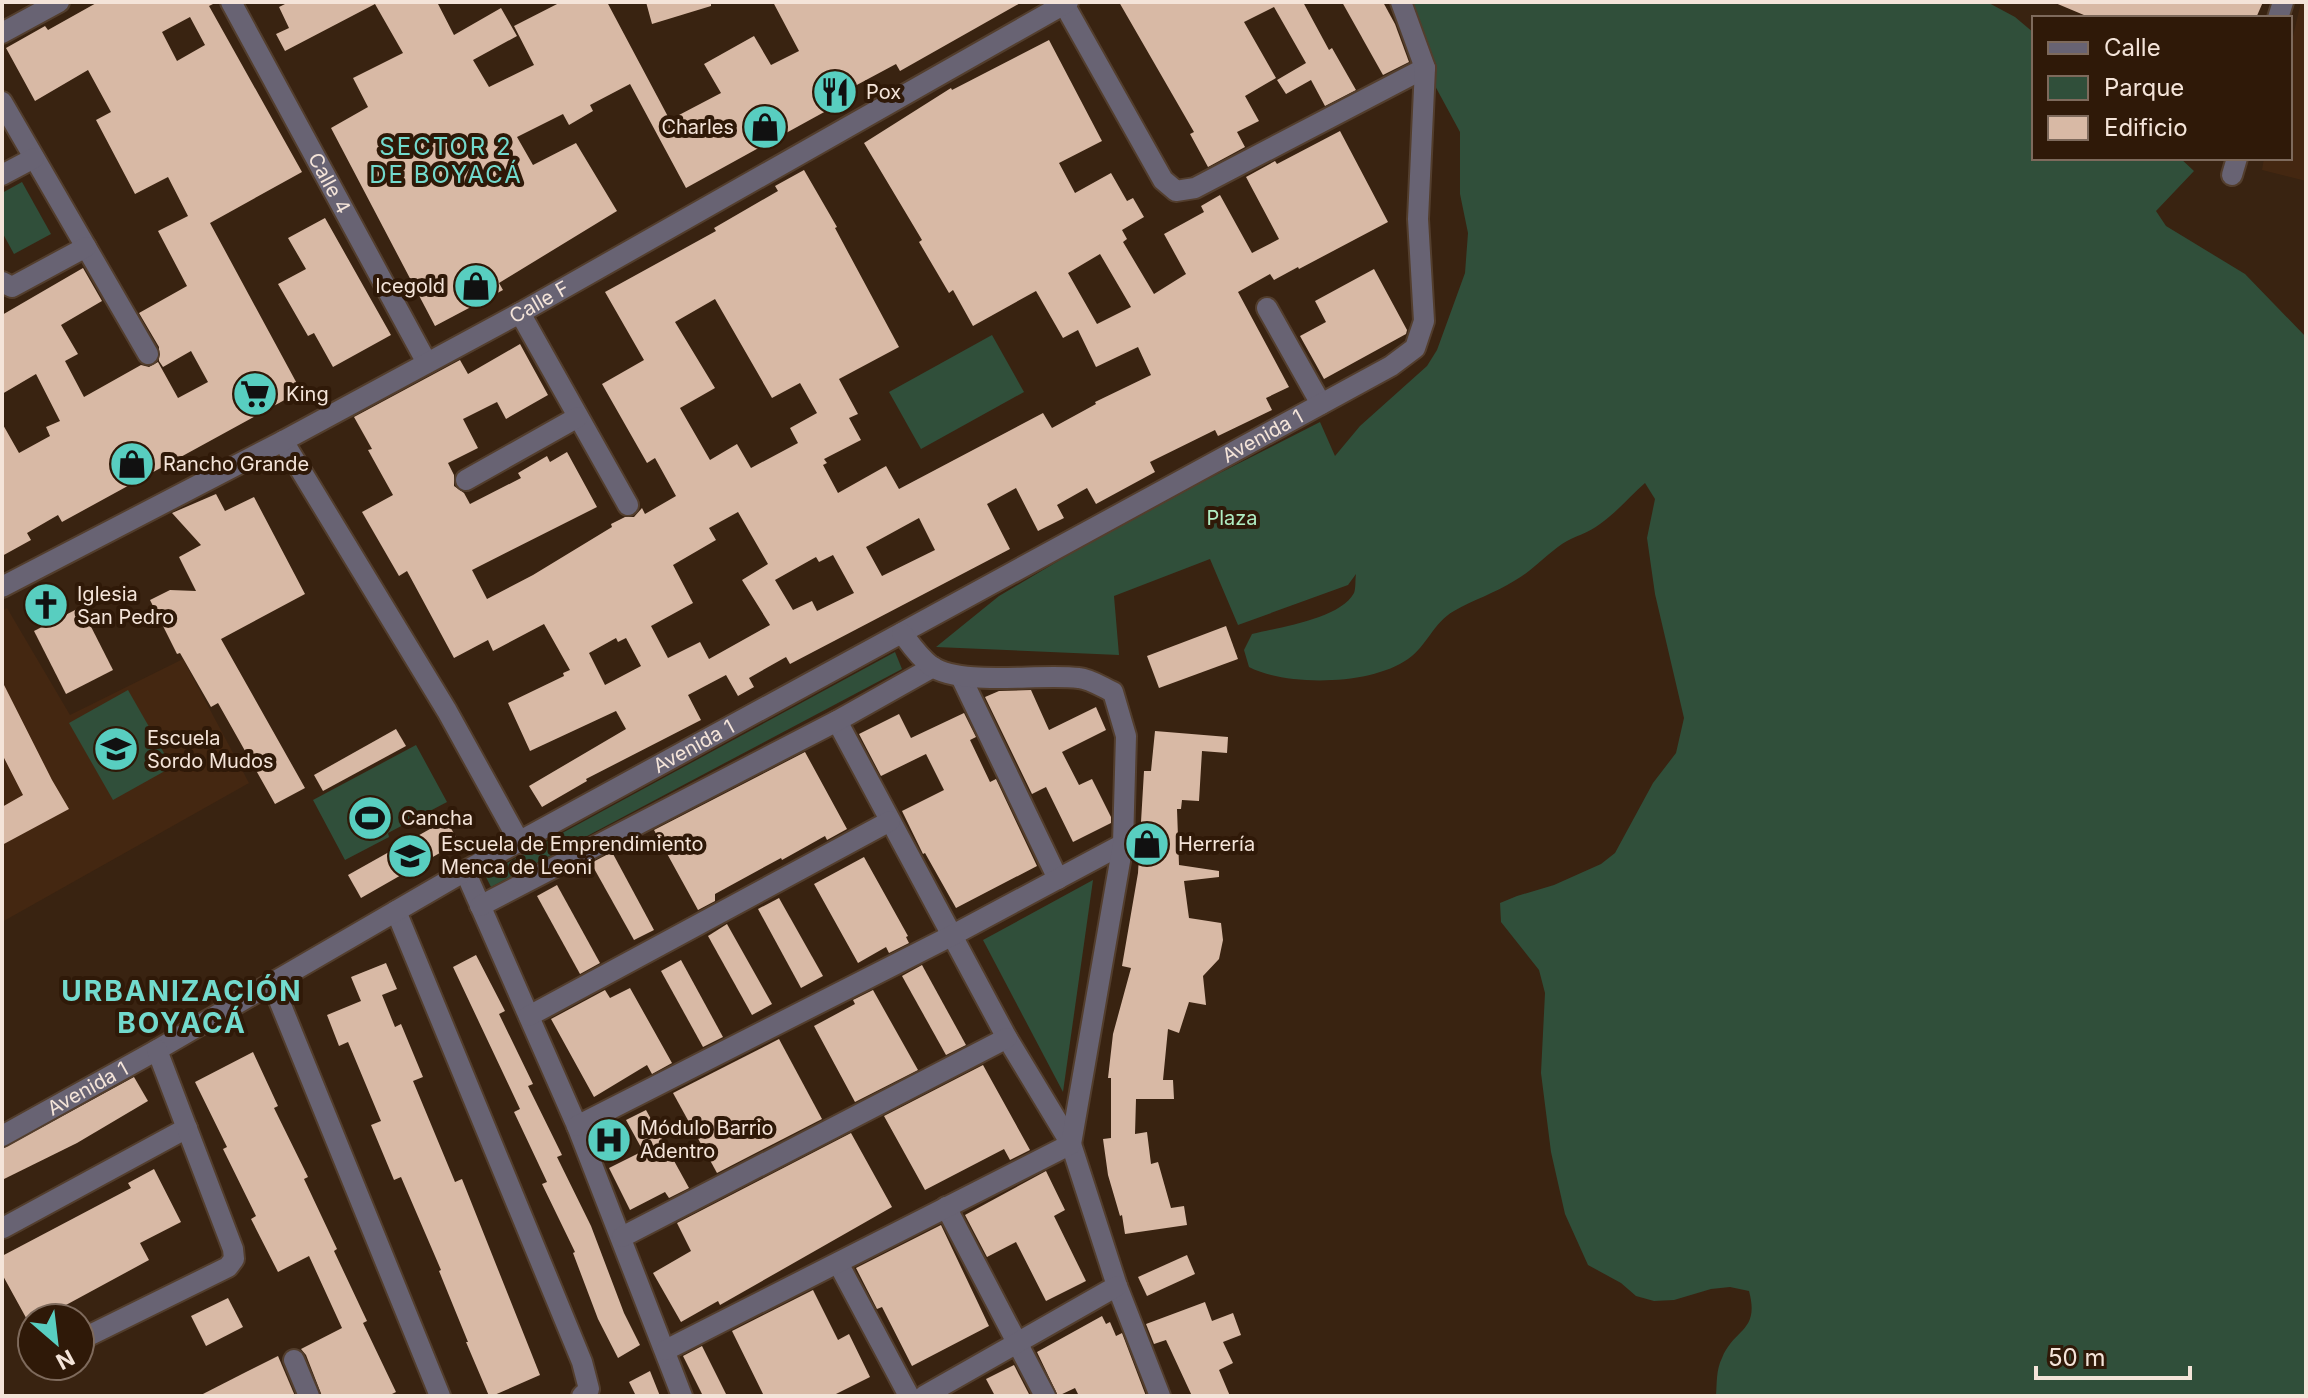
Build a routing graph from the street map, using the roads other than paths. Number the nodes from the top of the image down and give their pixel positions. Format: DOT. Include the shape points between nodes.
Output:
graph roads {
  1 [pos="59,2"];
  2 [pos="231,2"];
  3 [pos="1401,2"];
  4 [pos="1066,3"];
  5 [pos="2,33"];
  6 [pos="1425,68"];
  7 [pos="2,102"];
  8 [pos="34,158"];
  9 [pos="2,175"];
  10 [pos="86,247"];
  11 [pos="2,282"];
  12 [pos="1267,308"];
  13 [pos="520,313"];
  14 [pos="148,354"];
  15 [pos="427,363"];
  16 [pos="1321,404"];
  17 [pos="578,417"];
  18 [pos="283,441"];
  19 [pos="466,480"];
  20 [pos="628,505"];
  21 [pos="2,587"];
  22 [pos="902,633"];
  23 [pos="933,667"];
  24 [pos="961,677"];
  25 [pos="837,721"];
  26 [pos="890,821"];
  27 [pos="520,843"];
  28 [pos="1123,844"];
  29 [pos="465,871"];
  30 [pos="1058,879"];
  31 [pos="480,906"];
  32 [pos="396,911"];
  33 [pos="951,936"];
  34 [pos="272,983"];
  35 [pos="529,1016"];
  36 [pos="1007,1038"];
  37 [pos="157,1050"];
  38 [pos="577,1126"];
  39 [pos="187,1128"];
  40 [pos="2,1136"];
  41 [pos="1071,1144"];
  42 [pos="946,1207"];
  43 [pos="3,1228"];
  44 [pos="622,1237"];
  45 [pos="838,1263"];
  46 [pos="1117,1286"];
  47 [pos="96,1332"];
  48 [pos="1019,1344"];
  49 [pos="666,1350"];
  50 [pos="294,1360"];
  51 [pos="309,1396"];
  52 [pos="440,1396"];
  53 [pos="582,1396"];
  54 [pos="682,1396"];
  55 [pos="909,1396"];
  56 [pos="924,1396"];
  57 [pos="1045,1396"];
  58 [pos="1160,1396"];
  1 -- 5 [label="street"];
  2 -- 15 [label="street, Calle 4"];
  3 -- 6 [label="street"];
  4 -- 6 [label="street" via="1163,180 1176,191 1195,188"];
  4 -- 13 [label="street, Calle F"];
  6 -- 16 [label="street, Avenida 1" via="1418,219 1424,321 1415,348"];
  7 -- 8 [label="street"];
  8 -- 9 [label="street"];
  8 -- 10 [label="street"];
  10 -- 11 [label="street" via="12,287"];
  10 -- 14 [label="street"];
  12 -- 16 [label="street"];
  13 -- 15 [label="street, Calle F"];
  13 -- 17 [label="street"];
  15 -- 18 [label="street, Calle F"];
  16 -- 22 [label="street, Avenida 1"];
  17 -- 19 [label="street"];
  17 -- 20 [label="street"];
  18 -- 21 [label="street, Calle F"];
  18 -- 27 [label="street" via="447,711"];
  22 -- 23 [label="street"];
  22 -- 27 [label="street, Avenida 1"];
  23 -- 24 [label="street"];
  23 -- 25 [label="street"];
  24 -- 28 [label="street" via="1083,678 1113,692 1126,736"];
  24 -- 30 [label="street"];
  25 -- 26 [label="street"];
  25 -- 31 [label="street"];
  26 -- 33 [label="street"];
  26 -- 35 [label="street"];
  27 -- 29 [label="street, Avenida 1"];
  28 -- 30 [label="street"];
  28 -- 41 [label="street"];
  29 -- 31 [label="street"];
  29 -- 32 [label="street, Avenida 1"];
  30 -- 33 [label="street"];
  31 -- 35 [label="street"];
  32 -- 34 [label="street, Avenida 1"];
  32 -- 53 [label="street" via="582,1362 589,1389"];
  33 -- 36 [label="street"];
  33 -- 38 [label="street"];
  34 -- 37 [label="street, Avenida 1"];
  34 -- 52 [label="street"];
  35 -- 38 [label="street"];
  36 -- 41 [label="street"];
  36 -- 44 [label="street"];
  37 -- 39 [label="street"];
  37 -- 40 [label="street, Avenida 1"];
  38 -- 44 [label="street"];
  39 -- 43 [label="street"];
  39 -- 47 [label="street" via="234,1259 228,1267"];
  41 -- 42 [label="street"];
  41 -- 46 [label="street"];
  42 -- 45 [label="street"];
  42 -- 48 [label="street"];
  44 -- 49 [label="street"];
  45 -- 49 [label="street"];
  45 -- 55 [label="street"];
  46 -- 48 [label="street"];
  46 -- 58 [label="street"];
  48 -- 56 [label="street"];
  48 -- 57 [label="street"];
  49 -- 54 [label="street"];
  50 -- 51 [label="street"];
}
